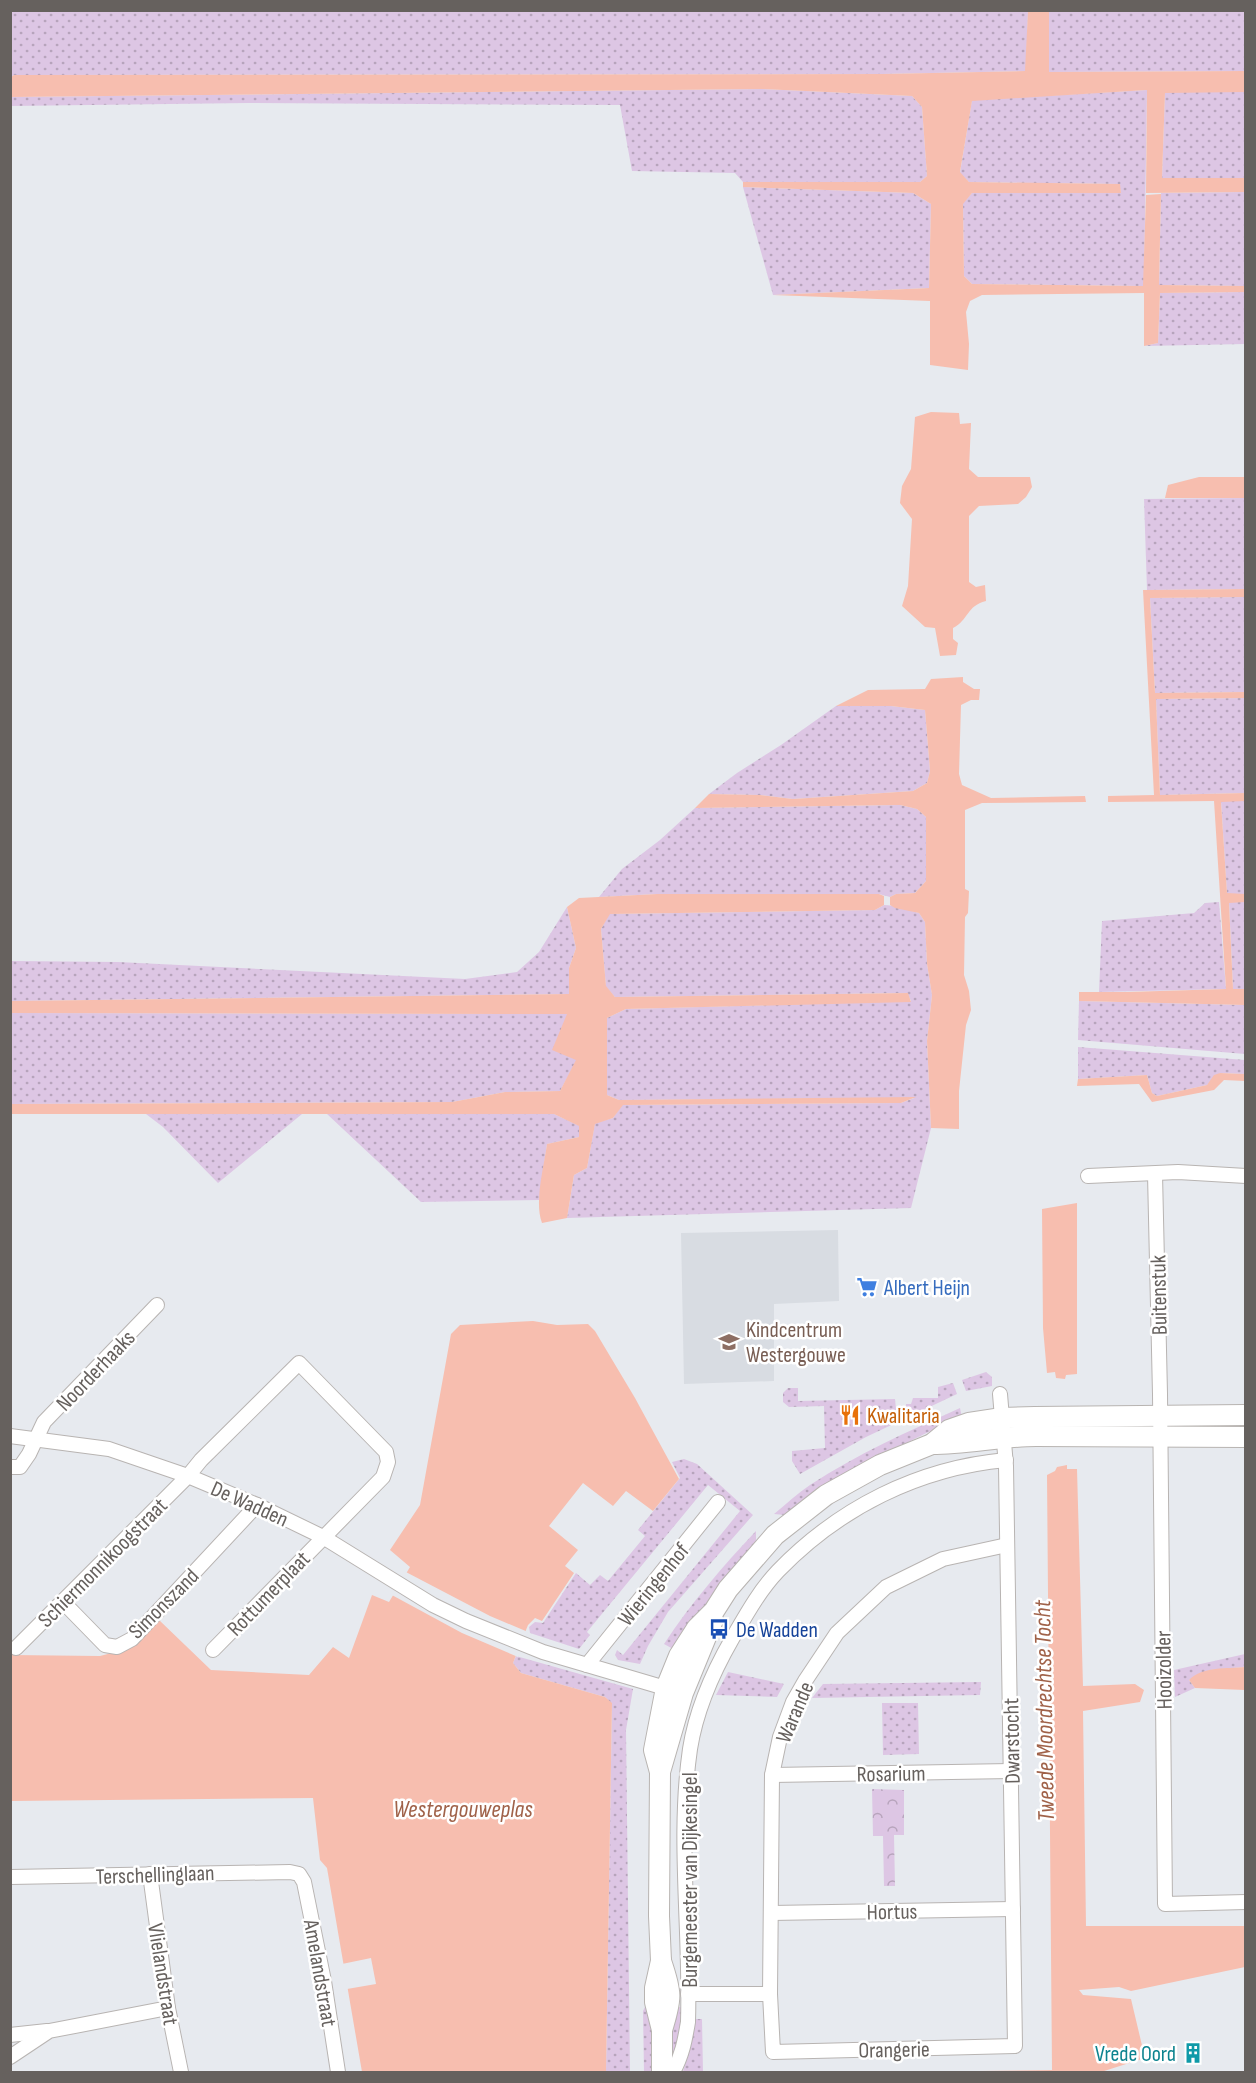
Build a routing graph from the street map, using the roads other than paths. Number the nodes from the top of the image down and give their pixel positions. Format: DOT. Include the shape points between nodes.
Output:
graph roads {
  1 [pos="1155,1174"];
  2 [pos="1088,1176"];
  3 [pos="1245,1176"];
  4 [pos="158,1305"];
  5 [pos="299,1363"];
  6 [pos="1000,1394"];
  7 [pos="1245,1415"];
  8 [pos="1160,1417"];
  9 [pos="1003,1427"];
  10 [pos="10,1436"];
  11 [pos="1160,1437"];
  12 [pos="1245,1437"];
  13 [pos="37,1438"];
  14 [pos="1006,1460"];
  15 [pos="10,1467"];
  16 [pos="188,1476"];
  17 [pos="718,1502"];
  18 [pos="258,1505"];
  19 [pos="323,1537"];
  20 [pos="1007,1545"];
  21 [pos="63,1602"];
  22 [pos="16,1648"];
  23 [pos="213,1650"];
  24 [pos="587,1665"];
  25 [pos="675,1691"];
  26 [pos="1011,1771"];
  27 [pos="772,1775"];
  28 [pos="150,1874"];
  29 [pos="299,1874"];
  30 [pos="10,1877"];
  31 [pos="1245,1902"];
  32 [pos="1013,1909"];
  33 [pos="771,1913"];
  34 [pos="688,1994"];
  35 [pos="770,1994"];
  36 [pos="168,2008"];
  37 [pos="49,2031"];
  38 [pos="10,2035"];
  39 [pos="1015,2046"];
  40 [pos="773,2052"];
  41 [pos="10,2057"];
  42 [pos="182,2073"];
  43 [pos="338,2073"];
  44 [pos="662,2073"];
  45 [pos="673,2073"];
  1 -- 2 [label="street"];
  1 -- 3 [label="street"];
  1 -- 8 [label="street, Buitenstuk"];
  4 -- 13 [label="street, Noorderhaaks" via="44,1422"];
  5 -- 16 [label="street, Schiermonnikoogstraat"];
  5 -- 19 [label="street, Rottumerplaat" via="386,1452 388,1462 383,1477"];
  6 -- 9 [label="street"];
  7 -- 8 [label="street, Burgemeester van Dijkesingel"];
  8 -- 9 [label="street, Burgemeester van Dijkesingel"];
  8 -- 11 [label="street, Buitenstuk"];
  9 -- 11 [label="street, Burgemeester van Dijkesingel"];
  9 -- 14 [label="street, Dwarstocht"];
  9 -- 25 [label="street, Burgemeester van Dijkesingel" via="950,1444 932,1444 880,1465 826,1495 775,1534 728,1589 714,1611 712,1626 694,1663"];
  10 -- 13 [label="street, De Wadden"];
  11 -- 12 [label="street, Burgemeester van Dijkesingel"];
  11 -- 31 [label="street, Hooizolder" via="1165,1904"];
  13 -- 15 [label="street" via="20,1467"];
  13 -- 16 [label="street, De Wadden" via="109,1449"];
  14 -- 20 [label="street, Dwarstocht"];
  14 -- 34 [label="street, Burgemeester van Dijkesingel" via="976,1463 916,1479 858,1508 778,1571 756,1598 718,1665 691,1747 685,1808"];
  16 -- 18 [label="street, De Wadden"];
  16 -- 21 [label="street, Schiermonnikoogstraat"];
  17 -- 24 [label="street, Wieringenhof"];
  18 -- 19 [label="street, De Wadden"];
  18 -- 21 [label="street, Simonszand" via="132,1639 117,1647 105,1645"];
  19 -- 23 [label="street, Rottumerplaat"];
  19 -- 24 [label="street, De Wadden" via="465,1621"];
  20 -- 26 [label="street, Dwarstocht"];
  20 -- 27 [label="street, Warande" via="943,1559 886,1587 837,1633 793,1702"];
  21 -- 22 [label="street, Schiermonnikoogstraat"];
  24 -- 25 [label="street, De Wadden"];
  25 -- 44 [label="street, Burgemeester van Dijkesingel" via="668,1749 660,1772 661,1961 655,2002 662,2030"];
  26 -- 27 [label="street, Rosarium"];
  26 -- 32 [label="street, Dwarstocht"];
  27 -- 33 [label="street, Warande"];
  28 -- 29 [label="street, Terschellinglaan"];
  28 -- 30 [label="street, Terschellinglaan"];
  28 -- 36 [label="street, Vlielandstraat"];
  29 -- 43 [label="street, Amelandstraat" via="304,1882"];
  32 -- 33 [label="street, Hortus"];
  32 -- 39 [label="street, Dwarstocht"];
  33 -- 35 [label="street, Warande"];
  34 -- 35 [label="street"];
  34 -- 45 [label="street, Burgemeester van Dijkesingel" via="686,2037"];
  35 -- 40 [label="street, Warande"];
  36 -- 37 [label="street"];
  36 -- 42 [label="street, Vlielandstraat"];
  37 -- 38 [label="street"];
  37 -- 41 [label="street"];
  39 -- 40 [label="street, Orangerie"];
}
